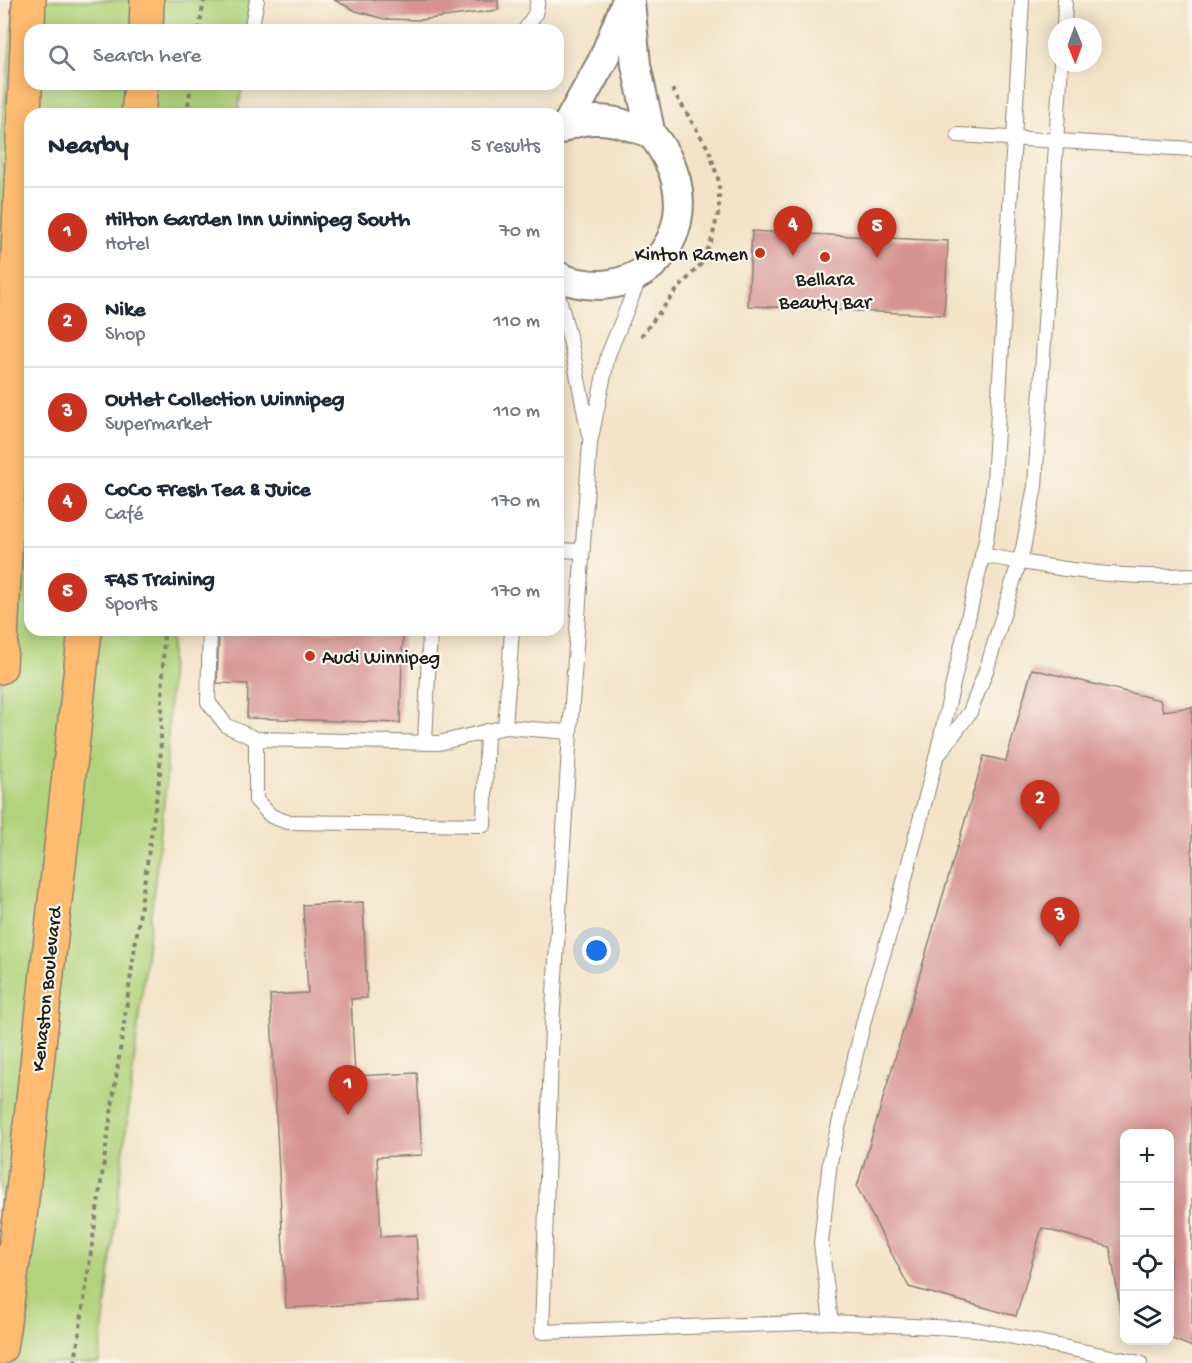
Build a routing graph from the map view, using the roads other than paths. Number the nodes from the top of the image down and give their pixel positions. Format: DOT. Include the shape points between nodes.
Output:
graph roads {
  1 [pos="29,0"];
  2 [pos="147,0"];
  3 [pos="257,0"];
  4 [pos="538,0"];
  5 [pos="628,0"];
  6 [pos="1022,0"];
  7 [pos="1065,0"];
  8 [pos="1064,18"];
  9 [pos="28,24"];
  10 [pos="146,24"];
  11 [pos="252,24"];
  12 [pos="529,24"];
  13 [pos="1060,72"];
  14 [pos="25,90"];
  15 [pos="140,90"];
  16 [pos="25,108"];
  17 [pos="139,108"];
  18 [pos="24,124"];
  19 [pos="564,126"];
  20 [pos="564,128"];
  21 [pos="651,135"];
  22 [pos="958,135"];
  23 [pos="1013,139"];
  24 [pos="1055,142"];
  25 [pos="1192,149"];
  26 [pos="642,273"];
  27 [pos="564,278"];
  28 [pos="564,317"];
  29 [pos="13,398"];
  30 [pos="590,443"];
  31 [pos="0,472"];
  32 [pos="564,550"];
  33 [pos="582,551"];
  34 [pos="982,555"];
  35 [pos="1019,562"];
  36 [pos="1192,575"];
  37 [pos="84,636"];
  38 [pos="210,636"];
  39 [pos="430,636"];
  40 [pos="512,636"];
  41 [pos="0,667"];
  42 [pos="505,727"];
  43 [pos="487,731"];
  44 [pos="570,732"];
  45 [pos="256,739"];
  46 [pos="425,743"];
  47 [pos="936,758"];
  48 [pos="831,1322"];
  49 [pos="0,1348"];
  50 [pos="1140,1363"];
  1 -- 9 [label="main road"];
  2 -- 10 [label="main road"];
  3 -- 11 [label="lane"];
  4 -- 12 [label="lane"];
  5 -- 19 [label="street" via="603,60"];
  5 -- 21 [label="street" via="636,65"];
  6 -- 23 [label="lane"];
  7 -- 8 [label="lane"];
  13 -- 24 [label="lane"];
  14 -- 16 [label="main road"];
  15 -- 17 [label="main road"];
  18 -- 29 [label="main road"];
  20 -- 21 [label="street" via="594,119 620,123"];
  21 -- 26 [label="street" via="676,176 681,202 676,230 663,254"];
  22 -- 23 [label="lane"];
  23 -- 24 [label="lane"];
  23 -- 34 [label="lane" via="994,482"];
  24 -- 25 [label="lane"];
  24 -- 35 [label="lane" via="1035,486"];
  26 -- 27 [label="street" via="616,284 588,285"];
  26 -- 30 [label="lane" via="608,356"];
  28 -- 30 [label="lane"];
  29 -- 31 [label="main road"];
  29 -- 41 [label="main road"];
  30 -- 33 [label="lane"];
  32 -- 33 [label="lane"];
  33 -- 44 [label="lane"];
  34 -- 35 [label="lane"];
  34 -- 47 [label="lane"];
  35 -- 36 [label="lane" via="1062,570 1158,577"];
  35 -- 47 [label="lane" via="970,712"];
  37 -- 49 [label="main road, Kenaston Boulevard" via="20,1217"];
  38 -- 45 [label="lane" via="208,702 227,726"];
  39 -- 46 [label="lane"];
  40 -- 42 [label="lane"];
  42 -- 43 [label="lane"];
  42 -- 44 [label="lane"];
  43 -- 45 [label="lane" via="484,825 287,822 271,816 256,800"];
  43 -- 46 [label="lane"];
  44 -- 48 [label="lane" via="552,1026 542,1332"];
  45 -- 46 [label="lane"];
  47 -- 48 [label="lane" via="868,1004 830,1161 821,1243"];
  48 -- 50 [label="lane" via="975,1329"];
}
